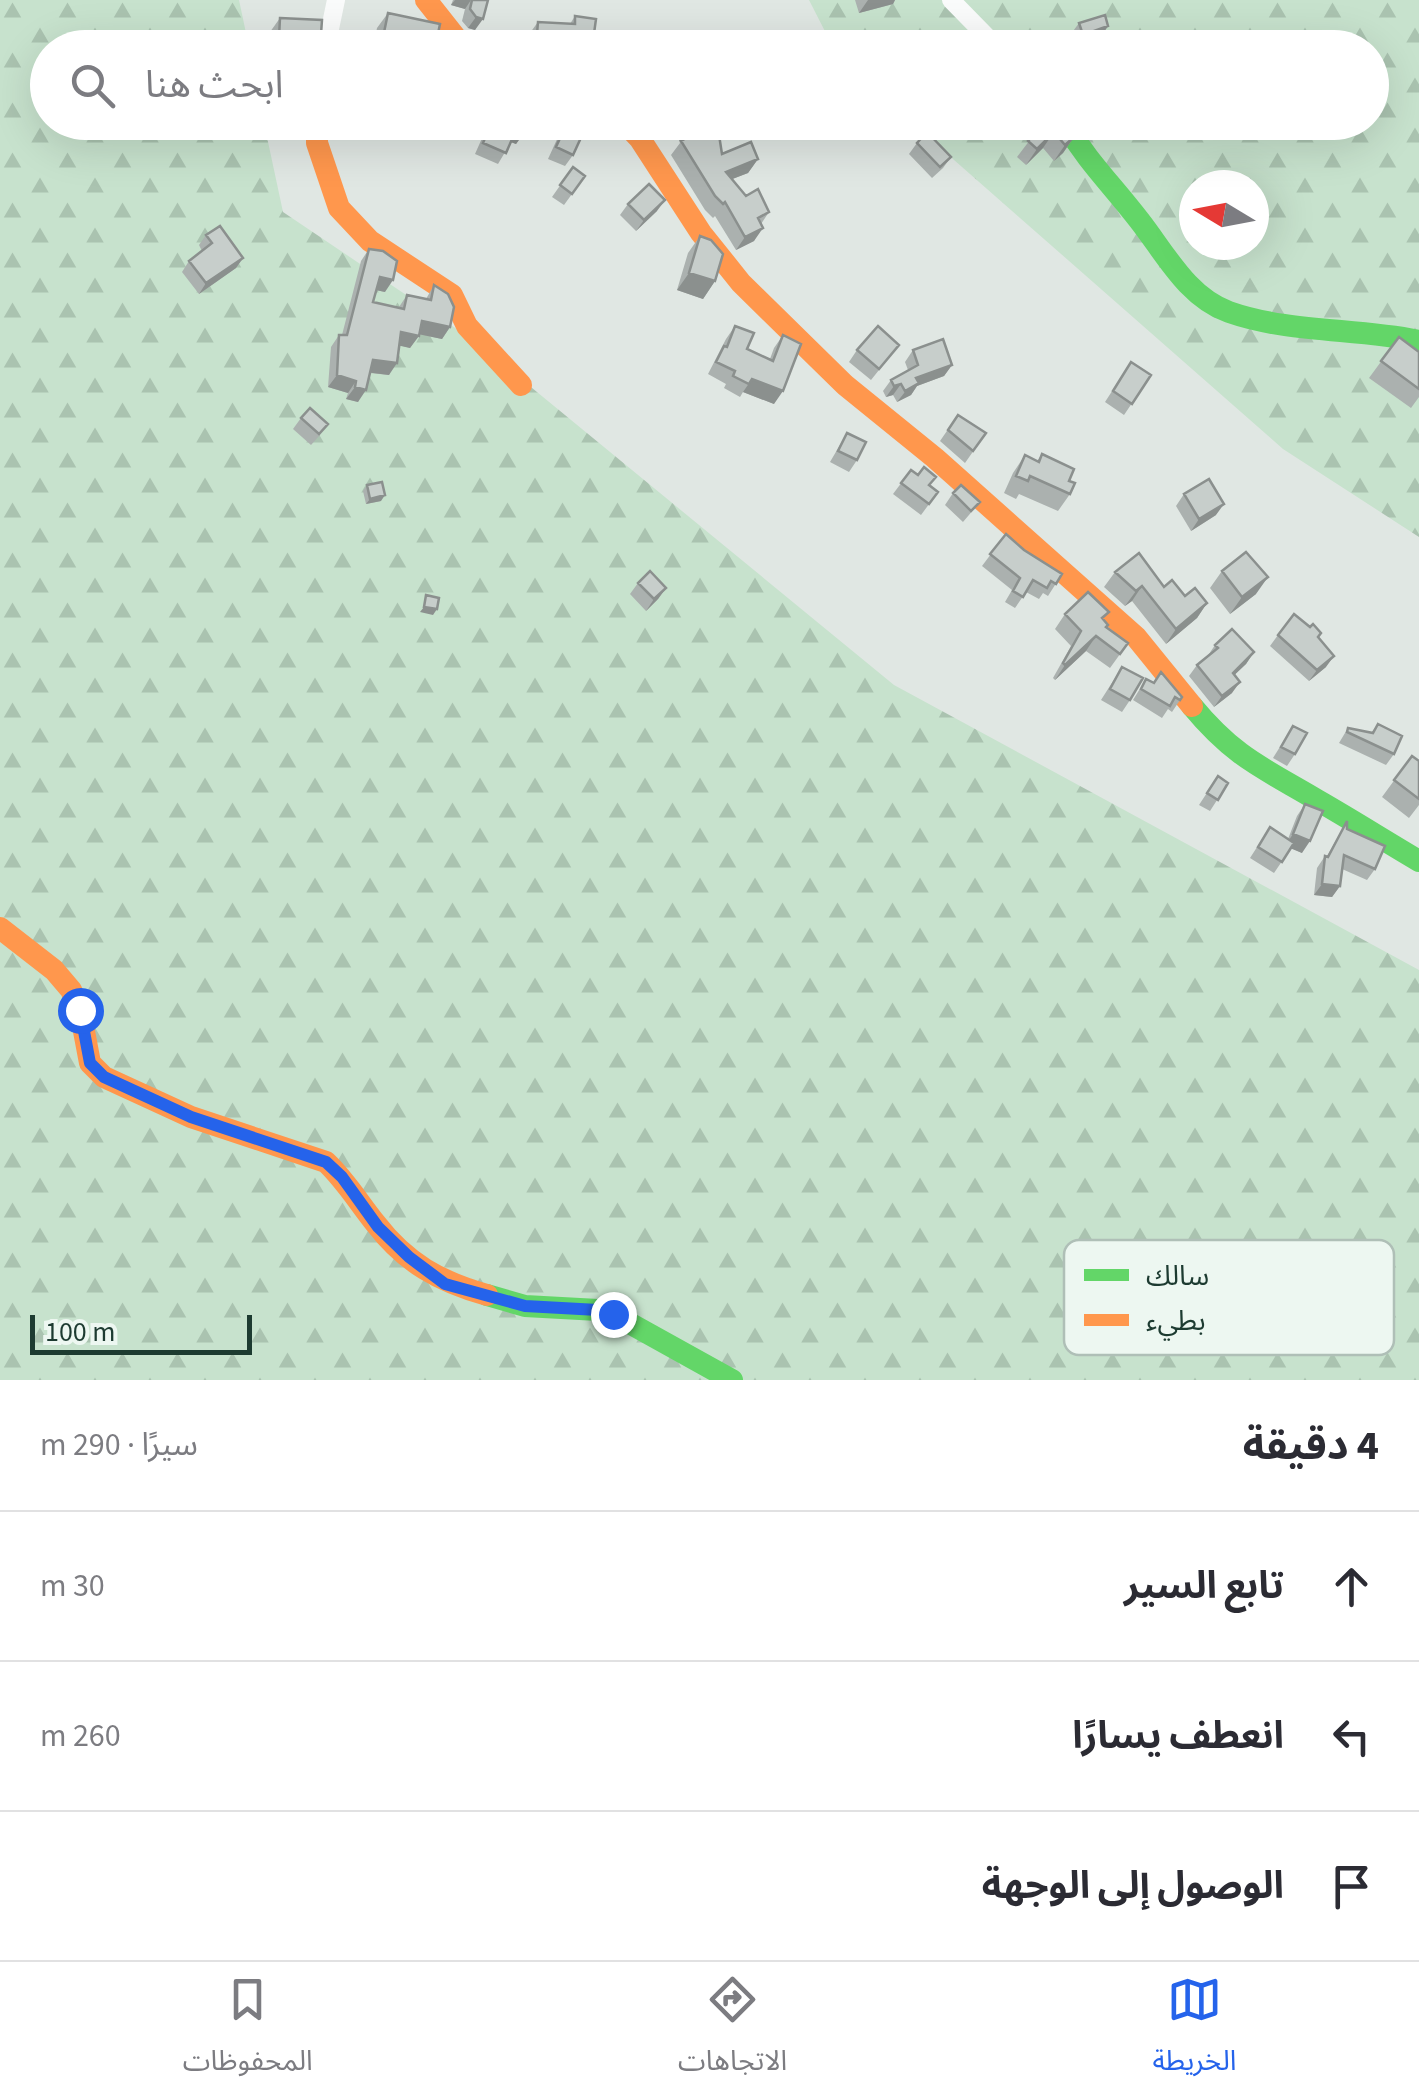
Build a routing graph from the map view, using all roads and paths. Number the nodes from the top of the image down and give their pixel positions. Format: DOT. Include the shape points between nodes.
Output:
graph roads {
  1 [pos="336,0"];
  2 [pos="426,0"];
  3 [pos="951,0"];
  4 [pos="330,30"];
  5 [pos="448,30"];
  6 [pos="980,30"];
  7 [pos="316,140"];
  8 [pos="641,140"];
  9 [pos="1075,140"];
  10 [pos="1419,341"];
  11 [pos="522,386"];
  12 [pos="1419,861"];
  13 [pos="0,928"];
  14 [pos="732,1380"];
  1 -- 4 [label="street"];
  2 -- 5 [label="street"];
  3 -- 6 [label="street"];
  7 -- 11 [label="street" via="339,208 370,241 452,295 467,326"];
  8 -- 12 [label="street" via="741,283 845,385 1136,637 1233,750"];
  9 -- 10 [label="street" via="1206,301 1250,316"];
  13 -- 14 [label="street" via="71,990 90,1063 104,1077 191,1117 326,1162 378,1227 445,1284 525,1306 613,1314"];
}
